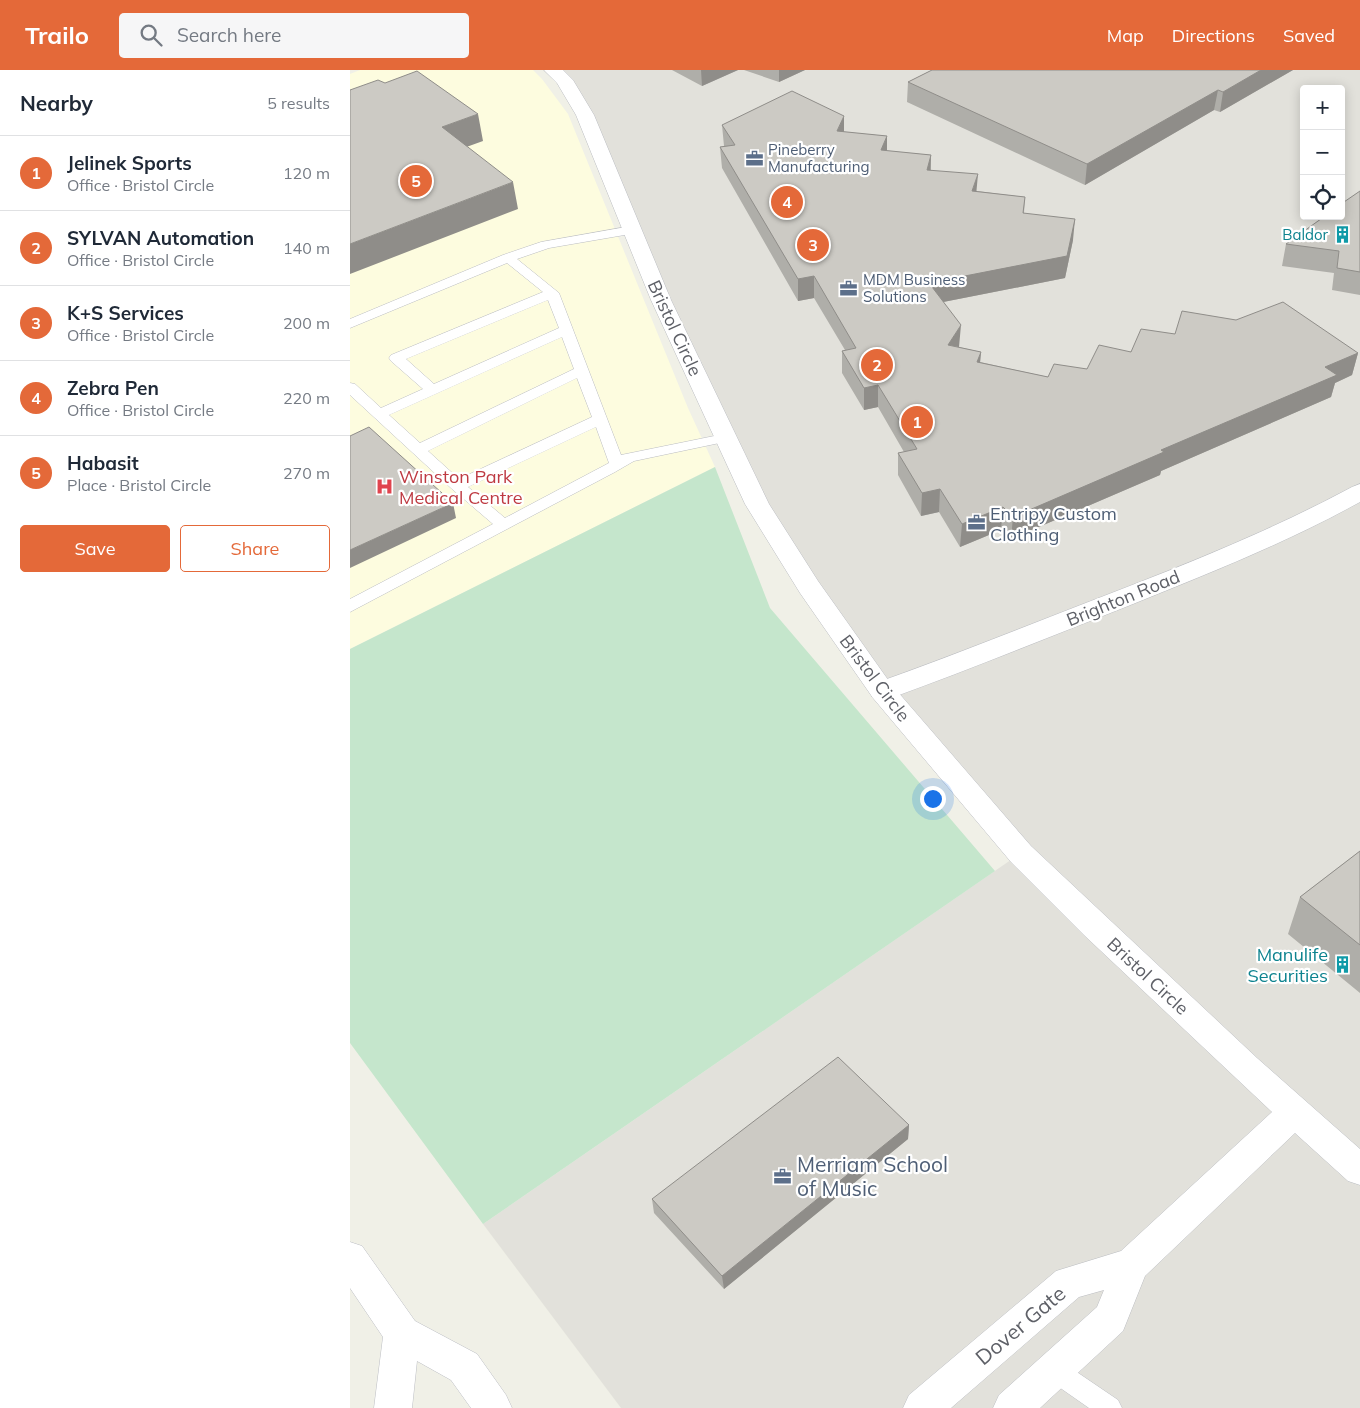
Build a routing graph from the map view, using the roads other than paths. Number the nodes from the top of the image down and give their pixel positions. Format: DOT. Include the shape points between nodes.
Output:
graph roads {
  1 [pos="553,70"];
  2 [pos="632,230"];
  3 [pos="508,258"];
  4 [pos="552,293"];
  5 [pos="350,324"];
  6 [pos="566,330"];
  7 [pos="582,371"];
  8 [pos="351,390"];
  9 [pos="433,390"];
  10 [pos="379,414"];
  11 [pos="600,419"];
  12 [pos="724,438"];
  13 [pos="418,450"];
  14 [pos="617,463"];
  15 [pos="457,486"];
  16 [pos="1360,492"];
  17 [pos="504,525"];
  18 [pos="350,606"];
  19 [pos="882,691"];
  20 [pos="1294,1112"];
  21 [pos="1360,1170"];
  22 [pos="350,1258"];
  23 [pos="1131,1265"];
  24 [pos="402,1333"];
  25 [pos="1054,1370"];
  26 [pos="393,1408"];
  27 [pos="493,1408"];
  28 [pos="922,1408"];
  29 [pos="1012,1408"];
  30 [pos="1110,1408"];
  1 -- 2 [label="street, Bristol Circle" via="564,80 585,115"];
  2 -- 3 [label="lane" via="546,245"];
  2 -- 12 [label="street, Bristol Circle"];
  3 -- 4 [label="lane"];
  3 -- 5 [label="lane"];
  4 -- 6 [label="lane"];
  4 -- 9 [label="lane" via="396,358"];
  6 -- 7 [label="lane"];
  6 -- 9 [label="lane"];
  7 -- 11 [label="lane"];
  7 -- 13 [label="lane"];
  8 -- 10 [label="lane"];
  9 -- 10 [label="lane"];
  10 -- 13 [label="lane"];
  11 -- 14 [label="lane"];
  11 -- 15 [label="lane"];
  12 -- 14 [label="lane" via="629,456"];
  12 -- 19 [label="street, Bristol Circle" via="757,504 809,587"];
  13 -- 15 [label="lane"];
  14 -- 17 [label="lane"];
  15 -- 17 [label="lane"];
  16 -- 19 [label="street, Brighton Road" via="1191,571"];
  17 -- 18 [label="lane"];
  19 -- 20 [label="street, Bristol Circle" via="1021,854"];
  20 -- 21 [label="street, Bristol Circle"];
  20 -- 23 [label="street, Dover Gate"];
  22 -- 24 [label="street"];
  23 -- 25 [label="street, Dover Gate" via="1110,1320"];
  23 -- 28 [label="street, Dover Gate" via="1069,1283"];
  24 -- 26 [label="street"];
  24 -- 27 [label="street" via="464,1367"];
  25 -- 29 [label="street, Dover Gate"];
  25 -- 30 [label="lane"];
}
